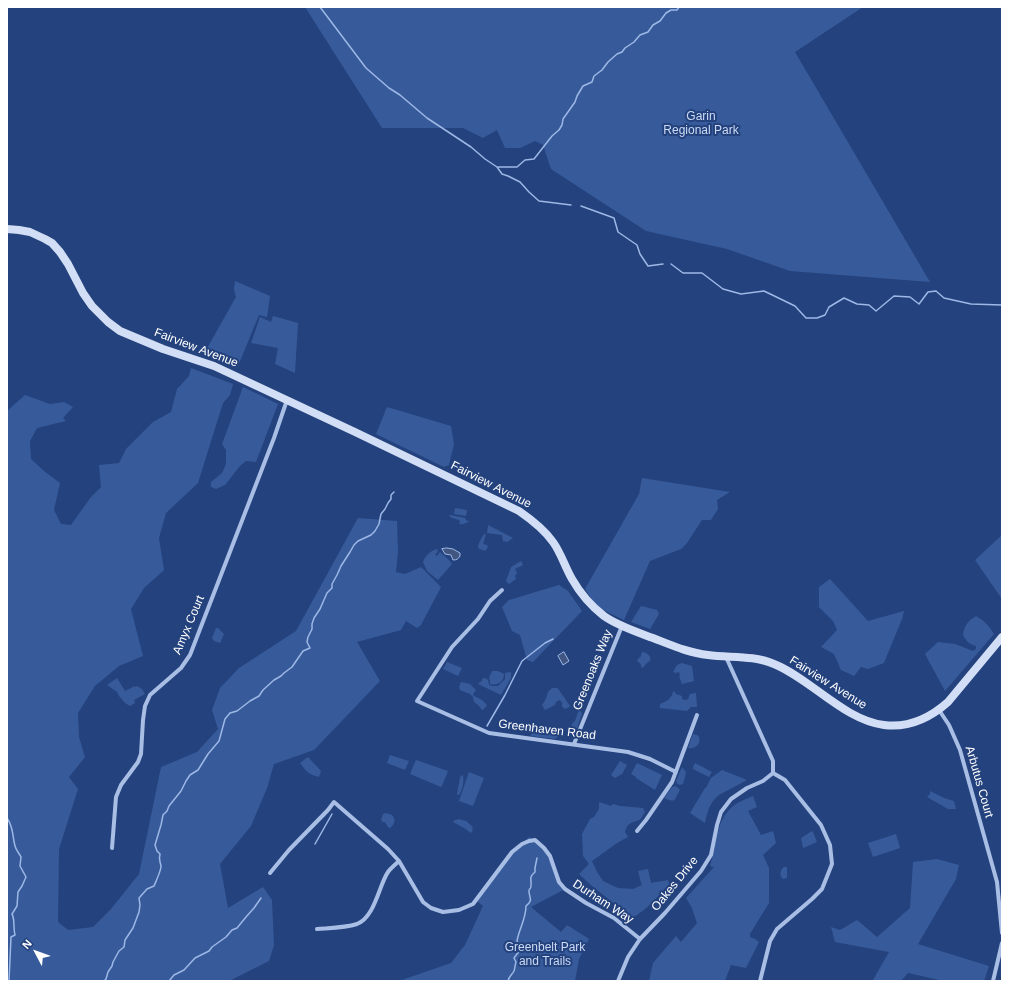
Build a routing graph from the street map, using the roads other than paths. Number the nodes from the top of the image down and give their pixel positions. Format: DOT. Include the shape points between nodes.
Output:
graph roads {
  1 [pos="7,229"];
  2 [pos="287,400"];
  3 [pos="502,590"];
  4 [pos="622,626"];
  5 [pos="1002,637"];
  6 [pos="726,657"];
  7 [pos="939,710"];
  8 [pos="697,715"];
  9 [pos="574,744"];
  10 [pos="676,772"];
  11 [pos="772,773"];
  12 [pos="637,831"];
  13 [pos="112,848"];
  14 [pos="399,861"];
  15 [pos="270,873"];
  16 [pos="317,929"];
  17 [pos="1002,933"];
  18 [pos="640,939"];
  19 [pos="1002,943"];
  20 [pos="618,981"];
  21 [pos="760,981"];
  22 [pos="993,981"];
  1 -- 2 [label="main road, Fairview Avenue" via="30,232 52,243 68,264 92,306 120,331 214,366"];
  2 -- 4 [label="main road, Fairview Avenue" via="529,518 546,533 571,578 587,600 605,616"];
  2 -- 13 [label="street, Amyx Court" via="190,655 181,668 150,695 145,706 142,754 116,797"];
  3 -- 9 [label="street, Greenhaven Road" via="452,647 417,701 489,733"];
  4 -- 6 [label="main road, Fairview Avenue" via="688,652"];
  4 -- 9 [label="street, Greenoaks Way"];
  5 -- 7 [label="main road, Fairview Avenue"];
  6 -- 7 [label="main road, Fairview Avenue" via="752,658 782,667 854,715 875,723 913,723"];
  6 -- 11 [label="street" via="773,761"];
  7 -- 17 [label="street, Arbutus Court" via="960,750 997,882"];
  8 -- 10 [label="street"];
  9 -- 10 [label="street, Greenhaven Road" via="628,752"];
  10 -- 12 [label="street" via="672,782"];
  11 -- 18 [label="street, Oakes Drive" via="731,799 721,812 711,855 665,913"];
  11 -- 21 [label="street" via="784,780 821,825 830,845 832,864 822,889 777,929 770,941"];
  14 -- 15 [label="street, Durham Way" via="334,802"];
  14 -- 16 [label="street" via="388,872 372,909 364,919 336,928"];
  14 -- 18 [label="street, Durham Way" via="423,902 443,912 459,910 473,904 512,852 522,844 535,840 550,856 559,882 565,889 614,918"];
  18 -- 20 [label="street, Oakes Drive" via="628,957"];
  19 -- 22 [label="street"];
}
